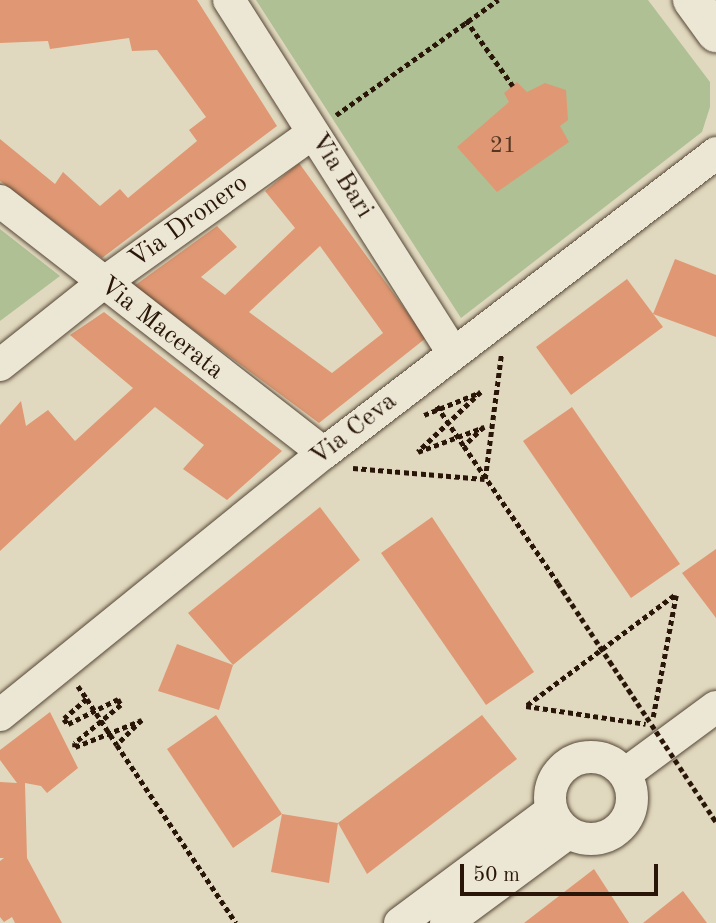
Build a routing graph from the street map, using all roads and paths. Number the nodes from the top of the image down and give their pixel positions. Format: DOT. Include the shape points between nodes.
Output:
graph roads {
  1 [pos="229,0"];
  2 [pos="498,0"];
  3 [pos="692,0"];
  4 [pos="466,20"];
  5 [pos="716,33"];
  6 [pos="513,86"];
  7 [pos="313,133"];
  8 [pos="716,153"];
  9 [pos="0,201"];
  10 [pos="102,284"];
  11 [pos="507,311"];
  12 [pos="453,353"];
  13 [pos="0,365"];
  14 [pos="419,379"];
  15 [pos="439,408"];
  16 [pos="414,420"];
  17 [pos="447,422"];
  18 [pos="458,436"];
  19 [pos="464,446"];
  20 [pos="317,459"];
  21 [pos="485,479"];
  22 [pos="65,667"];
  23 [pos="87,699"];
  24 [pos="716,707"];
  25 [pos="94,710"];
  26 [pos="0,715"];
  27 [pos="662,718"];
  28 [pos="101,720"];
  29 [pos="652,725"];
  30 [pos="109,733"];
  31 [pos="117,745"];
  32 [pos="625,774"];
  33 [pos="559,822"];
  34 [pos="716,822"];
  35 [pos="236,923"];
  36 [pos="400,923"];
  37 [pos="446,923"];
  1 -- 7 [label="street, Via Bari"];
  2 -- 4 [label="path"];
  3 -- 5 [label="main road"];
  4 -- 6 [label="path"];
  4 -- 7 [label="path"];
  7 -- 10 [label="street, Via Dronero"];
  7 -- 12 [label="street, Via Bari"];
  8 -- 11 [label="street, Via Ceva"];
  9 -- 10 [label="street, Via Macerata"];
  10 -- 13 [label="street, Via Dronero"];
  10 -- 20 [label="street, Via Macerata"];
  11 -- 12 [label="street, Via Ceva"];
  11 -- 21 [label="path"];
  12 -- 14 [label="street, Via Ceva"];
  14 -- 15 [label="path"];
  14 -- 20 [label="street, Via Ceva"];
  15 -- 16 [label="path"];
  15 -- 17 [label="path"];
  15 -- 17 [label="path" via="481,393"];
  17 -- 18 [label="path"];
  17 -- 18 [label="path" via="418,452"];
  18 -- 19 [label="path"];
  18 -- 19 [label="path" via="484,427"];
  19 -- 21 [label="path"];
  20 -- 21 [label="path"];
  20 -- 22 [label="street, Via Ceva"];
  21 -- 34 [label="path, bridge"];
  22 -- 23 [label="path"];
  22 -- 26 [label="street, Via Ceva"];
  23 -- 25 [label="path"];
  23 -- 25 [label="path" via="64,723"];
  24 -- 32 [label="street"];
  25 -- 28 [label="path"];
  25 -- 28 [label="path" via="121,701"];
  27 -- 29 [label="path"];
  28 -- 30 [label="path"];
  28 -- 30 [label="path" via="75,747"];
  29 -- 29 [label="path" via="669,633 676,594 526,706"];
  30 -- 31 [label="path"];
  30 -- 31 [label="path" via="142,720"];
  31 -- 35 [label="path"];
  32 -- 33 [label="street" via="599,758 569,763 554,780"];
  32 -- 33 [label="street" via="633,797 622,827 604,838 586,840"];
  33 -- 36 [label="street"];
  33 -- 37 [label="street"];
}
